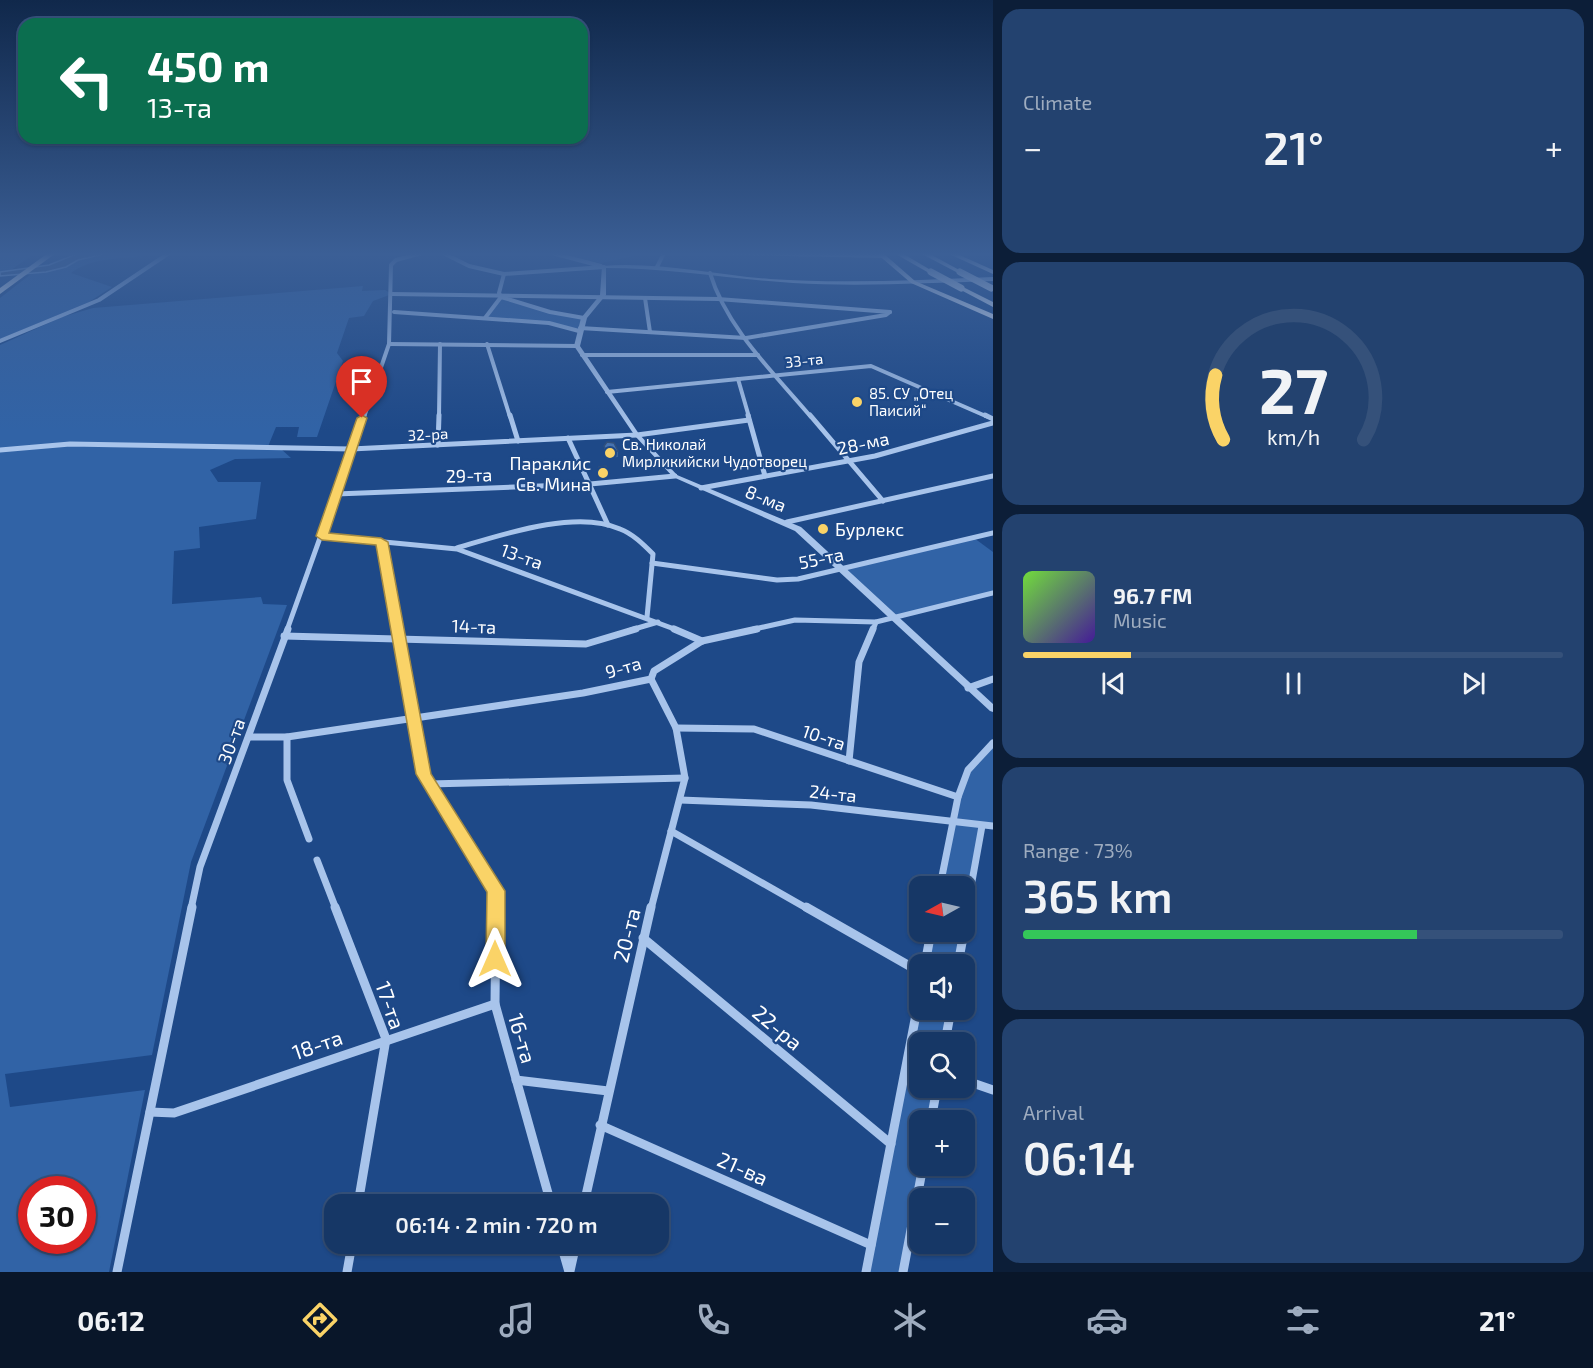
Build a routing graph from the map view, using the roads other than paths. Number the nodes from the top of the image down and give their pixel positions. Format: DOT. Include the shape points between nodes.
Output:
graph roads {
  1 [pos="69,312"];
  2 [pos="394,312"];
  3 [pos="399,312"];
  4 [pos="488,312"];
  5 [pos="550,312"];
  6 [pos="552,312"];
  7 [pos="589,312"];
  8 [pos="647,312"];
  9 [pos="728,312"];
  10 [pos="890,312"];
  11 [pos="484,318"];
  12 [pos="584,318"];
  13 [pos="541,323"];
  14 [pos="580,329"];
  15 [pos="650,332"];
  16 [pos="746,338"];
  17 [pos="0,341"];
  18 [pos="389,344"];
  19 [pos="440,344"];
  20 [pos="487,344"];
  21 [pos="577,346"];
  22 [pos="582,355"];
  23 [pos="758,355"];
  24 [pos="777,375"];
  25 [pos="738,379"];
  26 [pos="607,392"];
  27 [pos="749,420"];
  28 [pos="993,421"];
  29 [pos="637,435"];
  30 [pos="568,438"];
  31 [pos="518,441"];
  32 [pos="438,445"];
  33 [pos="351,449"];
  34 [pos="0,450"];
  35 [pos="850,460"];
  36 [pos="675,476"];
  37 [pos="765,476"];
  38 [pos="993,476"];
  39 [pos="590,484"];
  40 [pos="701,488"];
  41 [pos="336,494"];
  42 [pos="883,501"];
  43 [pos="787,522"];
  44 [pos="608,525"];
  45 [pos="993,533"];
  46 [pos="322,536"];
  47 [pos="381,542"];
  48 [pos="457,549"];
  49 [pos="653,554"];
  50 [pos="652,563"];
  51 [pos="664,566"];
  52 [pos="842,570"];
  53 [pos="993,593"];
  54 [pos="647,617"];
  55 [pos="894,619"];
  56 [pos="658,621"];
  57 [pos="876,622"];
  58 [pos="284,636"];
  59 [pos="400,638"];
  60 [pos="702,641"];
  61 [pos="651,679"];
  62 [pos="993,679"];
  63 [pos="968,688"];
  64 [pos="993,709"];
  65 [pos="415,718"];
  66 [pos="676,728"];
  67 [pos="249,737"];
  68 [pos="287,737"];
  69 [pos="993,743"];
  70 [pos="849,761"];
  71 [pos="685,778"];
  72 [pos="429,784"];
  73 [pos="958,797"];
  74 [pos="680,800"];
  75 [pos="953,823"];
  76 [pos="982,826"];
  77 [pos="993,826"];
  78 [pos="671,831"];
  79 [pos="309,839"];
  80 [pos="317,860"];
  81 [pos="942,876"];
  82 [pos="973,876"];
  83 [pos="643,938"];
  84 [pos="909,966"];
  85 [pos="495,1004"];
  86 [pos="915,1020"];
  87 [pos="386,1039"];
  88 [pos="908,1061"];
  89 [pos="516,1080"];
  90 [pos="975,1084"];
  91 [pos="993,1090"];
  92 [pos="608,1091"];
  93 [pos="150,1112"];
  94 [pos="600,1125"];
  95 [pos="891,1144"];
  96 [pos="921,1176"];
  97 [pos="360,1194"];
  98 [pos="547,1194"];
  99 [pos="586,1194"];
  100 [pos="871,1245"];
  101 [pos="350,1254"];
  102 [pos="564,1254"];
  103 [pos="574,1254"];
  104 [pos="117,1272"];
  105 [pos="347,1272"];
  106 [pos="570,1272"];
  107 [pos="866,1272"];
  108 [pos="903,1272"];
  1 -- 17 [label="street"];
  2 -- 18 [label="street, 30-та"];
  3 -- 11 [label="street"];
  4 -- 11 [label="street"];
  5 -- 13 [label="street"];
  6 -- 12 [label="street"];
  7 -- 12 [label="street"];
  8 -- 15 [label="street"];
  9 -- 16 [label="street"];
  10 -- 16 [label="street"];
  11 -- 13 [label="street"];
  12 -- 14 [label="street"];
  13 -- 14 [label="street"];
  14 -- 15 [label="street"];
  14 -- 21 [label="street"];
  15 -- 16 [label="street"];
  16 -- 23 [label="street"];
  18 -- 19 [label="street"];
  18 -- 33 [label="street, 30-та"];
  19 -- 20 [label="street"];
  19 -- 32 [label="street"];
  20 -- 21 [label="street"];
  20 -- 31 [label="street"];
  21 -- 22 [label="street, 8-ма"];
  22 -- 23 [label="street"];
  22 -- 26 [label="street, 8-ма"];
  23 -- 24 [label="street"];
  24 -- 25 [label="street, 33-та"];
  24 -- 28 [label="street, 33-та" via="871,366"];
  24 -- 35 [label="street"];
  25 -- 26 [label="street, 33-та"];
  25 -- 27 [label="street"];
  26 -- 29 [label="street, 8-ма"];
  27 -- 29 [label="street, 32-ра"];
  27 -- 37 [label="street"];
  28 -- 35 [label="street, 28-ма"];
  29 -- 30 [label="street, 32-ра"];
  29 -- 36 [label="street, 8-ма"];
  30 -- 31 [label="street, 32-ра"];
  30 -- 39 [label="street"];
  31 -- 32 [label="street, 32-ра"];
  32 -- 33 [label="street, 32-ра"];
  33 -- 34 [label="street, 32-ра" via="70,444"];
  33 -- 41 [label="street, 30-та"];
  35 -- 37 [label="street, 28-ма"];
  35 -- 42 [label="street"];
  36 -- 39 [label="street, 29-та"];
  36 -- 40 [label="street, 8-ма"];
  37 -- 40 [label="street, 28-ма"];
  38 -- 42 [label="street"];
  39 -- 41 [label="street, 29-та"];
  39 -- 44 [label="street"];
  40 -- 43 [label="street, 8-ма"];
  41 -- 46 [label="street, 30-та"];
  42 -- 43 [label="street"];
  43 -- 52 [label="street, 8-ма"];
  44 -- 48 [label="street" via="534,526"];
  44 -- 49 [label="street" via="639,540"];
  45 -- 52 [label="street, 55-та"];
  46 -- 47 [label="street, 13-та"];
  46 -- 58 [label="street, 30-та"];
  47 -- 48 [label="street, 13-та"];
  47 -- 59 [label="street, 16-та"];
  48 -- 54 [label="street, 13-та"];
  49 -- 50 [label="street"];
  49 -- 51 [label="street"];
  50 -- 51 [label="street, 55-та"];
  50 -- 54 [label="street"];
  51 -- 52 [label="street, 55-та" via="777,580"];
  52 -- 55 [label="street, 8-ма"];
  53 -- 55 [label="street, 9-та"];
  54 -- 56 [label="street, 13-та"];
  55 -- 57 [label="street, 9-та"];
  55 -- 63 [label="street, 8-ма"];
  56 -- 59 [label="street, 14-та" via="586,644"];
  56 -- 60 [label="street, 13-та"];
  57 -- 60 [label="street, 9-та" via="795,620"];
  57 -- 70 [label="street" via="859,662"];
  58 -- 59 [label="street, 14-та"];
  58 -- 67 [label="street, 30-та"];
  59 -- 65 [label="street, 16-та"];
  60 -- 61 [label="street, 9-та" via="654,671"];
  61 -- 65 [label="street, 9-та"];
  61 -- 66 [label="street, 20-та"];
  62 -- 63 [label="street"];
  63 -- 64 [label="street, 8-ма"];
  65 -- 68 [label="street, 9-та"];
  65 -- 72 [label="street, 16-та"];
  66 -- 70 [label="street, 10-та" via="754,729"];
  66 -- 71 [label="street, 20-та"];
  67 -- 68 [label="street, 9-та"];
  67 -- 93 [label="street, 30-та" via="200,867"];
  68 -- 79 [label="street" via="287,780"];
  69 -- 73 [label="street" via="968,770"];
  70 -- 73 [label="street, 10-та"];
  71 -- 72 [label="street"];
  71 -- 74 [label="street, 20-та"];
  72 -- 85 [label="street, 16-та" via="496,891"];
  73 -- 75 [label="street"];
  74 -- 75 [label="street, 24-та" via="811,805"];
  74 -- 78 [label="street, 20-та"];
  75 -- 76 [label="street, 24-та"];
  75 -- 81 [label="street"];
  76 -- 77 [label="street, 24-та"];
  76 -- 82 [label="street"];
  78 -- 83 [label="street, 20-та"];
  78 -- 84 [label="street"];
  80 -- 87 [label="street, 17-та"];
  83 -- 92 [label="street, 20-та"];
  83 -- 95 [label="street, 22-ра"];
  85 -- 87 [label="street, 18-та"];
  85 -- 89 [label="street, 16-та"];
  86 -- 88 [label="street"];
  87 -- 93 [label="street, 18-та" via="174,1113"];
  87 -- 97 [label="street, 17-та"];
  88 -- 95 [label="street"];
  89 -- 92 [label="street"];
  89 -- 98 [label="street, 16-та"];
  90 -- 91 [label="street"];
  92 -- 94 [label="street, 20-та"];
  93 -- 104 [label="street, 30-та"];
  94 -- 99 [label="street, 20-та"];
  94 -- 100 [label="street, 21-ва"];
  95 -- 100 [label="street"];
  96 -- 108 [label="street"];
  100 -- 107 [label="street"];
  101 -- 105 [label="street"];
  102 -- 106 [label="street"];
  103 -- 106 [label="street"];
}
